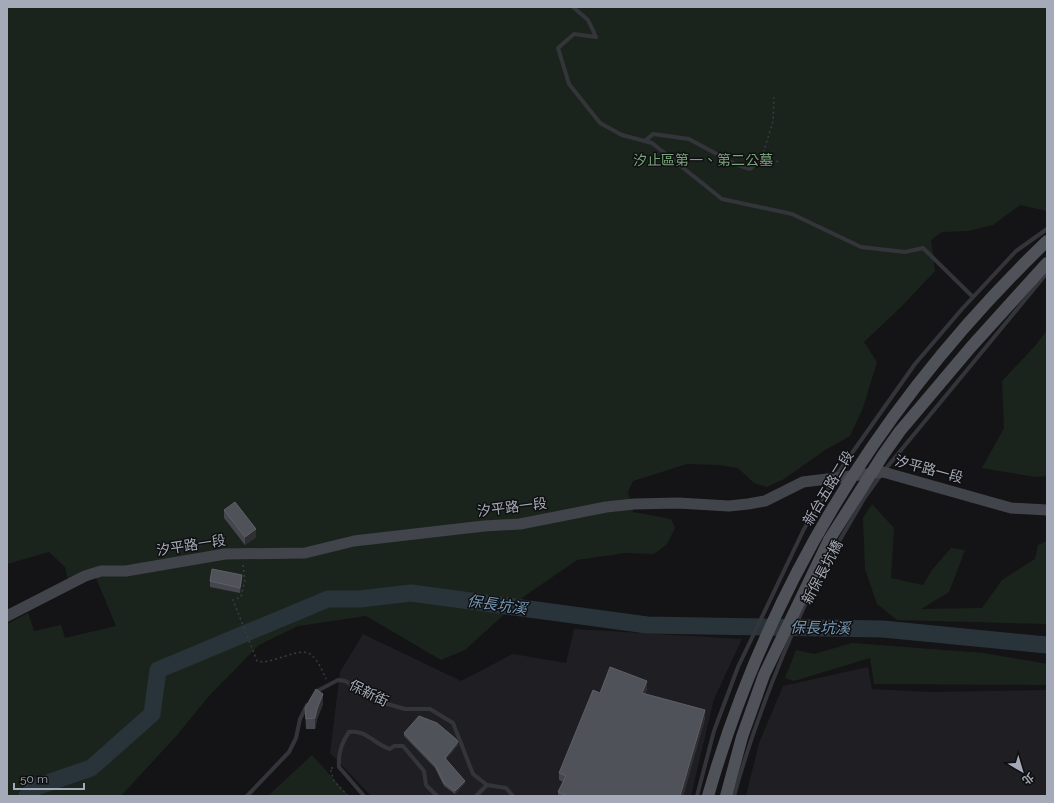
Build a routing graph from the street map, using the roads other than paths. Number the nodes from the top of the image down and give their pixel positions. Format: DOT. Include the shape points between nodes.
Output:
graph roads {
  1 [pos="573,7"];
  2 [pos="645,141"];
  3 [pos="757,163"];
  4 [pos="1047,229"];
  5 [pos="1047,241"];
  6 [pos="1047,263"];
  7 [pos="1047,273"];
  8 [pos="973,297"];
  9 [pos="883,472"];
  10 [pos="835,477"];
  11 [pos="1047,510"];
  12 [pos="7,616"];
  13 [pos="486,786"];
  14 [pos="247,796"];
  15 [pos="364,796"];
  16 [pos="437,796"];
  17 [pos="476,796"];
  18 [pos="513,796"];
  19 [pos="697,796"];
  20 [pos="708,796"];
  21 [pos="726,796"];
  22 [pos="734,796"];
  1 -- 2 [label="lane" via="588,20 596,37 574,34 558,48 569,84 600,123 622,135"];
  2 -- 3 [label="lane" via="653,134 674,136 689,139 734,164 750,169"];
  2 -- 8 [label="lane" via="652,143 722,199 792,214 861,248 905,252 923,248"];
  4 -- 8 [label="lane" via="1016,251"];
  5 -- 20 [label="main road, 新台五路二段" via="957,335 888,421 828,513 794,577 743,691"];
  6 -- 21 [label="main road, 新台五路二段" via="932,391 883,455 829,540 764,675 742,737"];
  7 -- 9 [label="lane, 新保長坑橋"];
  8 -- 10 [label="lane" via="915,364"];
  9 -- 10 [label="street, 汐平路一段"];
  9 -- 11 [label="street, 汐平路一段" via="1011,508"];
  9 -- 22 [label="lane, 新保長坑橋" via="864,497 816,580 784,652 750,740"];
  10 -- 12 [label="street, 汐平路一段" via="803,482 766,501 748,504 634,504 520,524 354,541 306,553 225,554 126,571 101,571 85,576"];
  10 -- 19 [label="lane" via="804,529 738,667 714,731"];
  13 -- 14 [label="lane, 保新街" via="473,774 453,723 430,709 405,709 384,703 345,681 338,680 319,690 311,700 300,719 296,738 289,752"];
  13 -- 17 [label="lane"];
  13 -- 18 [label="lane" via="506,788"];
  15 -- 16 [label="lane" via="339,767 342,741 349,732 355,731 366,735 386,748 403,746 424,771 426,785"];
}
